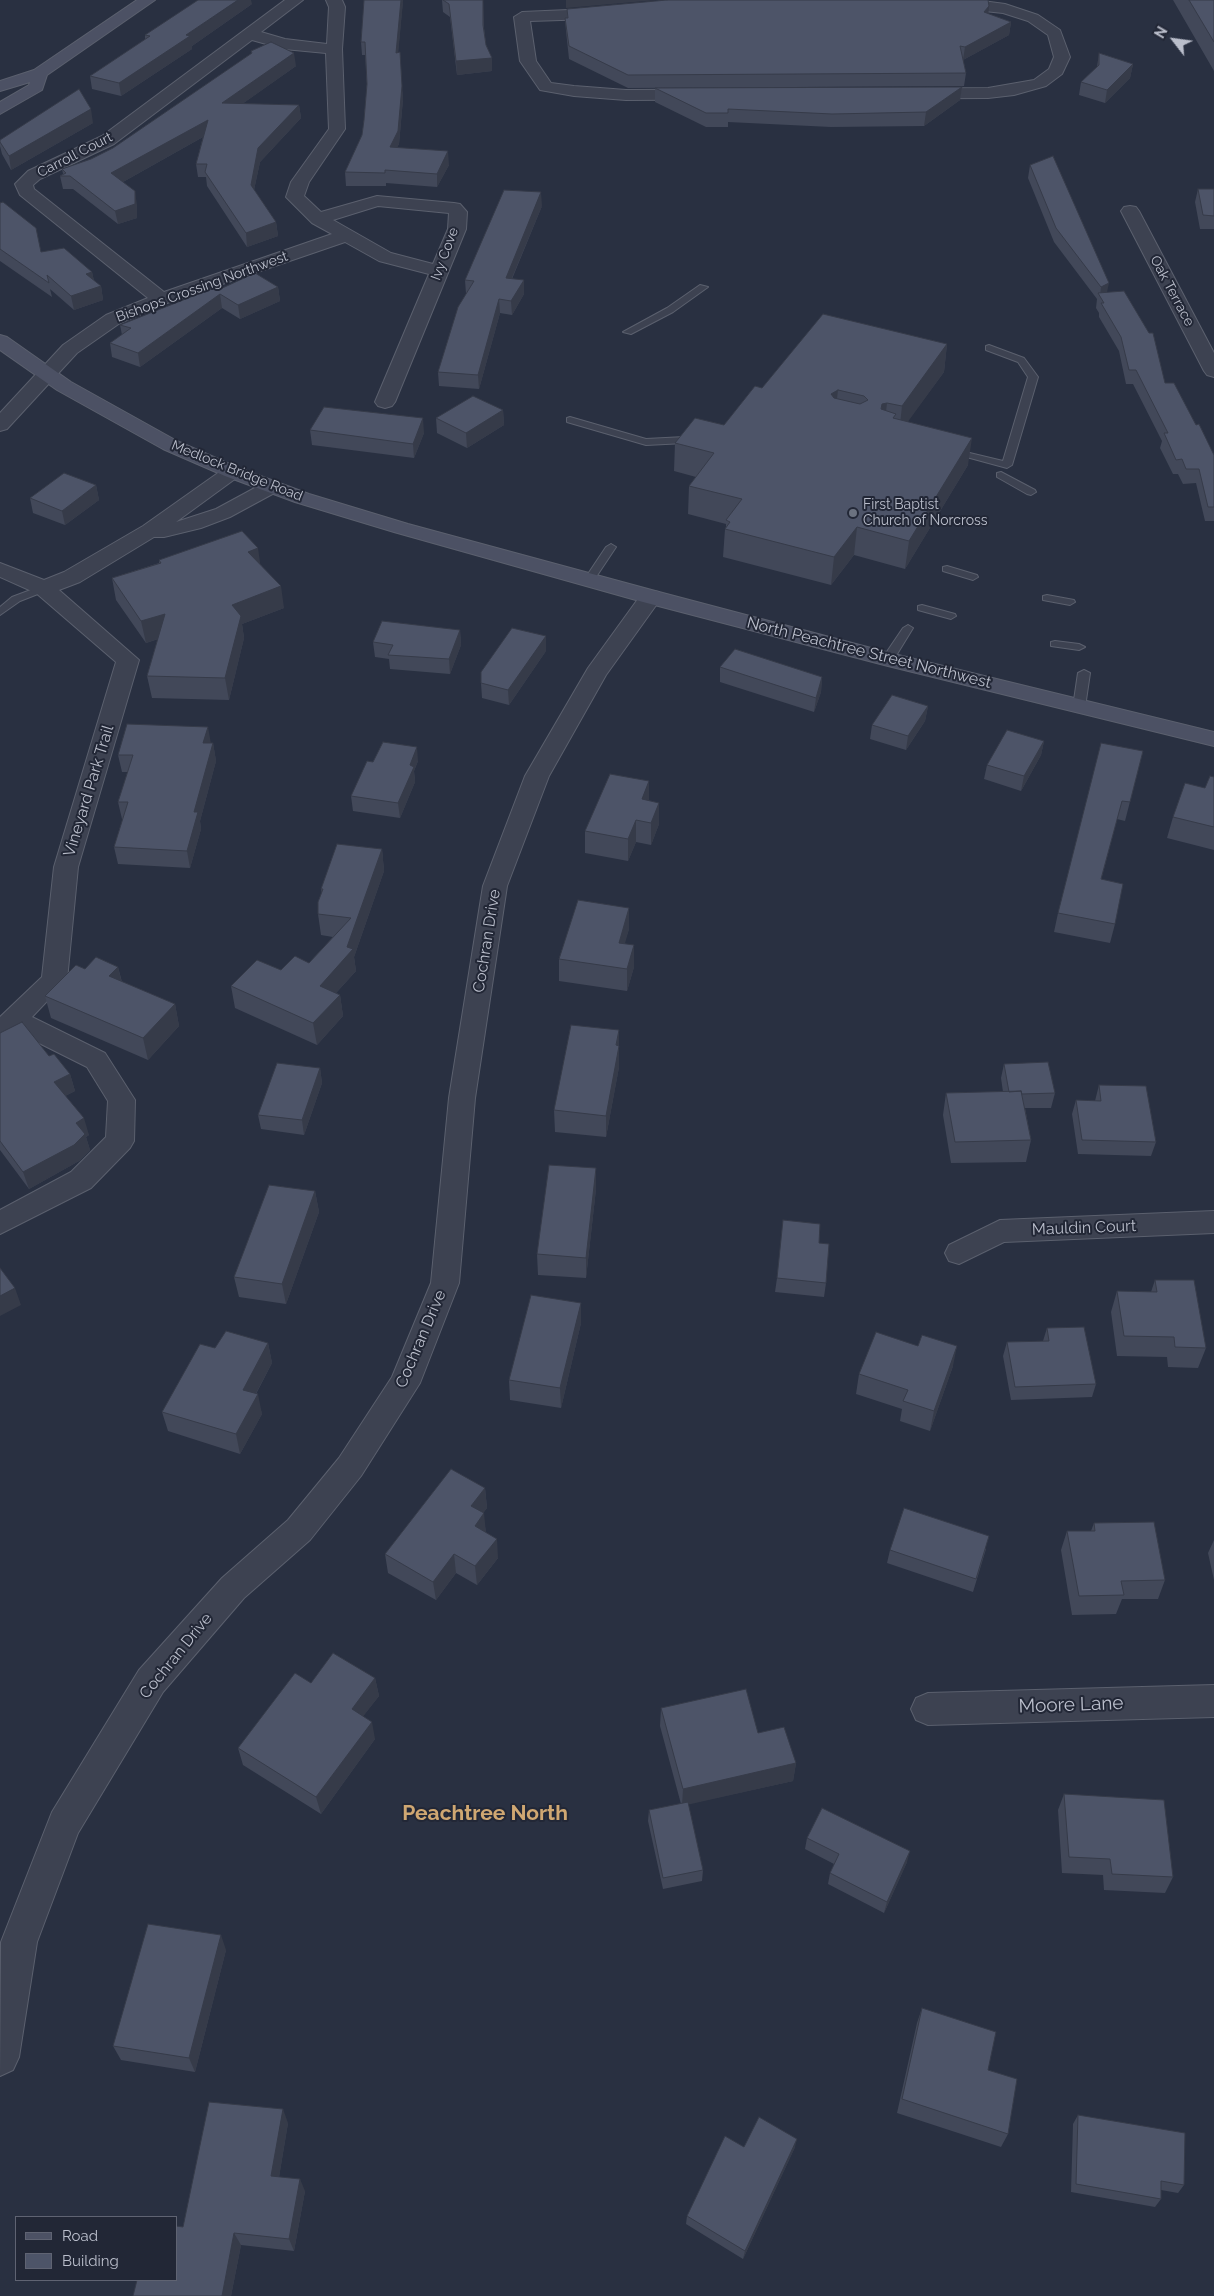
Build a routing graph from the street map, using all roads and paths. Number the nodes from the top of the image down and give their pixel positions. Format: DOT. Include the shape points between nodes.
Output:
graph roads {
  1 [pos="147,0"];
  2 [pos="294,0"];
  3 [pos="334,0"];
  4 [pos="522,0"];
  5 [pos="522,17"];
  6 [pos="250,34"];
  7 [pos="334,49"];
  8 [pos="40,73"];
  9 [pos="0,86"];
  10 [pos="0,109"];
  11 [pos="1130,211"];
  12 [pos="318,219"];
  13 [pos="347,235"];
  14 [pos="440,271"];
  15 [pos="702,287"];
  16 [pos="161,299"];
  17 [pos="628,332"];
  18 [pos="0,341"];
  19 [pos="989,348"];
  20 [pos="1214,370"];
  21 [pos="45,374"];
  22 [pos="386,402"];
  23 [pos="570,420"];
  24 [pos="0,426"];
  25 [pos="685,440"];
  26 [pos="941,449"];
  27 [pos="232,472"];
  28 [pos="1001,475"];
  29 [pos="271,488"];
  30 [pos="1030,492"];
  31 [pos="150,531"];
  32 [pos="611,547"];
  33 [pos="524,563"];
  34 [pos="0,569"];
  35 [pos="947,569"];
  36 [pos="973,578"];
  37 [pos="590,580"];
  38 [pos="44,588"];
  39 [pos="651,597"];
  40 [pos="1047,598"];
  41 [pos="1070,602"];
  42 [pos="922,608"];
  43 [pos="0,612"];
  44 [pos="951,616"];
  45 [pos="908,628"];
  46 [pos="1056,644"];
  47 [pos="1078,647"];
  48 [pos="888,659"];
  49 [pos="1084,673"];
  50 [pos="1079,707"];
  51 [pos="1214,739"];
  52 [pos="8,1023"];
  53 [pos="1214,1222"];
  54 [pos="0,1223"];
  55 [pos="959,1253"];
  56 [pos="1214,1701"];
  57 [pos="928,1708"];
  58 [pos="0,2057"];
  1 -- 8 [label="street"];
  2 -- 6 [label="street, Carroll Court"];
  3 -- 7 [label="street" via="337,7"];
  4 -- 5 [label="street"];
  5 -- 5 [label="street" via="528,61 546,87 626,95 988,93 1040,83 1056,71 1062,57 1055,32 1033,18 1005,9 975,5 667,6"];
  6 -- 7 [label="street" via="284,44"];
  6 -- 16 [label="street, Carroll Court" via="108,140 34,175 24,184 26,191"];
  7 -- 12 [label="street" via="336,129 300,182 295,197"];
  8 -- 9 [label="street"];
  8 -- 10 [label="street" via="36,87"];
  11 -- 20 [label="street, Oak Terrace"];
  12 -- 13 [label="street"];
  12 -- 14 [label="street, Ivy Cove" via="377,201 454,208 458,212 457,230"];
  13 -- 14 [label="street" via="385,258"];
  13 -- 16 [label="street, Bishops Crossing Northwest"];
  14 -- 22 [label="street, Ivy Cove"];
  15 -- 17 [label="lane" via="670,310"];
  16 -- 21 [label="street, Bishops Crossing Northwest" via="113,319 70,349"];
  18 -- 21 [label="street, Medlock Bridge Road"];
  19 -- 26 [label="lane" via="1021,360 1033,377 1007,465"];
  21 -- 24 [label="street, Bishops Crossing Northwest"];
  21 -- 27 [label="street, Medlock Bridge Road" via="170,445"];
  23 -- 25 [label="lane" via="646,442"];
  27 -- 29 [label="street, Medlock Bridge Road"];
  27 -- 31 [label="street"];
  28 -- 30 [label="lane"];
  29 -- 31 [label="street" via="201,521 164,531"];
  29 -- 33 [label="street, Medlock Bridge Road"];
  31 -- 38 [label="street" via="72,577"];
  32 -- 37 [label="lane"];
  33 -- 37 [label="street, North Peachtree Street Northwest"];
  34 -- 38 [label="street, Vineyard Park Trail"];
  35 -- 36 [label="lane"];
  37 -- 39 [label="street, North Peachtree Street Northwest"];
  38 -- 43 [label="lane" via="16,599"];
  38 -- 52 [label="street, Vineyard Park Trail" via="128,660 66,867 54,980"];
  39 -- 48 [label="street, North Peachtree Street Northwest"];
  39 -- 58 [label="street, Cochran Drive" via="596,673 537,776 495,886 462,1098 445,1283 405,1383 350,1467 300,1530 233,1588 151,1681 64,1824 19,1942"];
  40 -- 41 [label="lane"];
  42 -- 44 [label="lane"];
  45 -- 48 [label="lane"];
  46 -- 47 [label="lane"];
  48 -- 50 [label="street, North Peachtree Street Northwest"];
  49 -- 50 [label="lane"];
  50 -- 51 [label="street, North Peachtree Street Northwest"];
  52 -- 54 [label="street, Vineyard Park Trail" via="25,1025 96,1060 122,1100 120,1141 81,1180"];
  53 -- 55 [label="street, Mauldin Court" via="1000,1231"];
  56 -- 57 [label="street, Moore Lane"];
}
